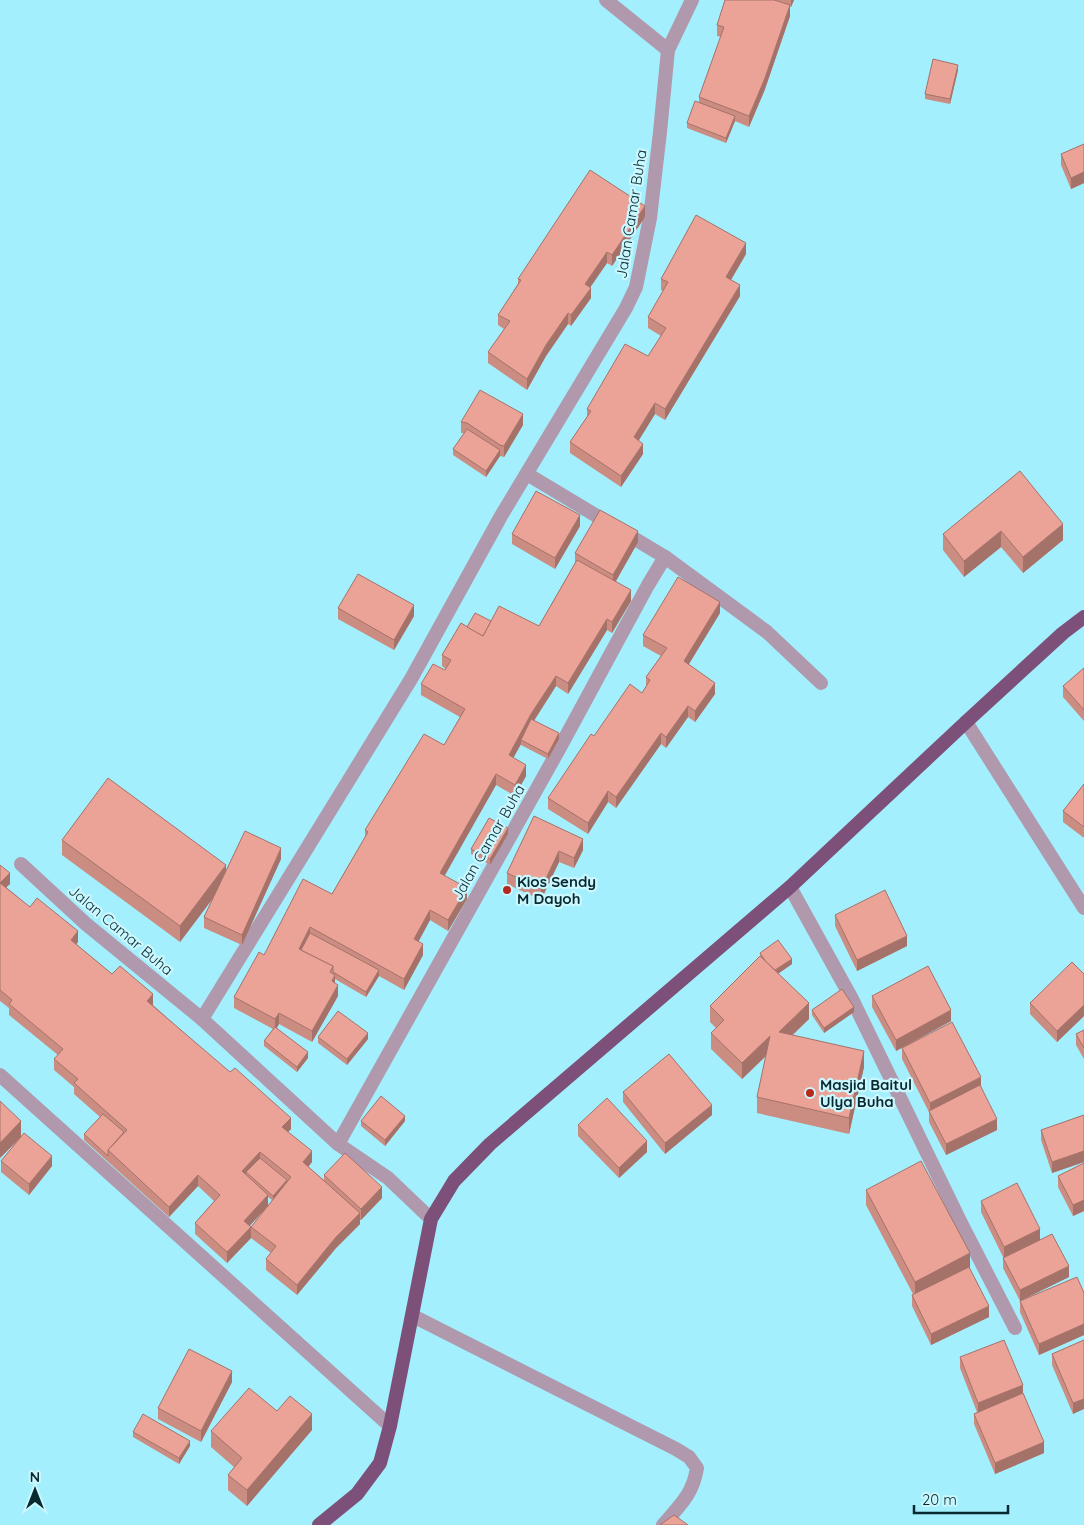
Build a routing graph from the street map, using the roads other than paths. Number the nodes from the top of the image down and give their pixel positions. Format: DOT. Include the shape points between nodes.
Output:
graph roads {
  1 [pos="606,0"];
  2 [pos="692,0"];
  3 [pos="668,50"];
  4 [pos="527,474"];
  5 [pos="665,557"];
  6 [pos="1084,616"];
  7 [pos="820,683"];
  8 [pos="966,722"];
  9 [pos="21,864"];
  10 [pos="790,887"];
  11 [pos="1084,908"];
  12 [pos="202,1019"];
  13 [pos="0,1075"];
  14 [pos="338,1144"];
  15 [pos="431,1219"];
  16 [pos="413,1316"];
  17 [pos="1015,1328"];
  18 [pos="390,1426"];
  19 [pos="319,1525"];
  20 [pos="663,1525"];
  1 -- 3 [label="street"];
  2 -- 3 [label="street, Jalan Camar Buha"];
  3 -- 4 [label="street, Jalan Camar Buha" via="650,218 636,288"];
  4 -- 5 [label="street"];
  4 -- 12 [label="street, Jalan Camar Buha" via="411,679"];
  5 -- 7 [label="street" via="767,632"];
  5 -- 14 [label="street, Jalan Camar Buha"];
  6 -- 8 [label="highway"];
  8 -- 10 [label="highway"];
  8 -- 11 [label="street"];
  9 -- 12 [label="street, Jalan Camar Buha" via="86,924"];
  10 -- 15 [label="highway" via="490,1144 454,1181"];
  10 -- 17 [label="street" via="852,999"];
  12 -- 14 [label="street, Jalan Camar Buha"];
  13 -- 18 [label="street"];
  14 -- 15 [label="street, Jalan Camar Buha" via="388,1178"];
  15 -- 16 [label="highway"];
  16 -- 18 [label="highway"];
  16 -- 20 [label="street" via="689,1457 696,1468 693,1485"];
  18 -- 19 [label="highway" via="380,1463 357,1494"];
}
